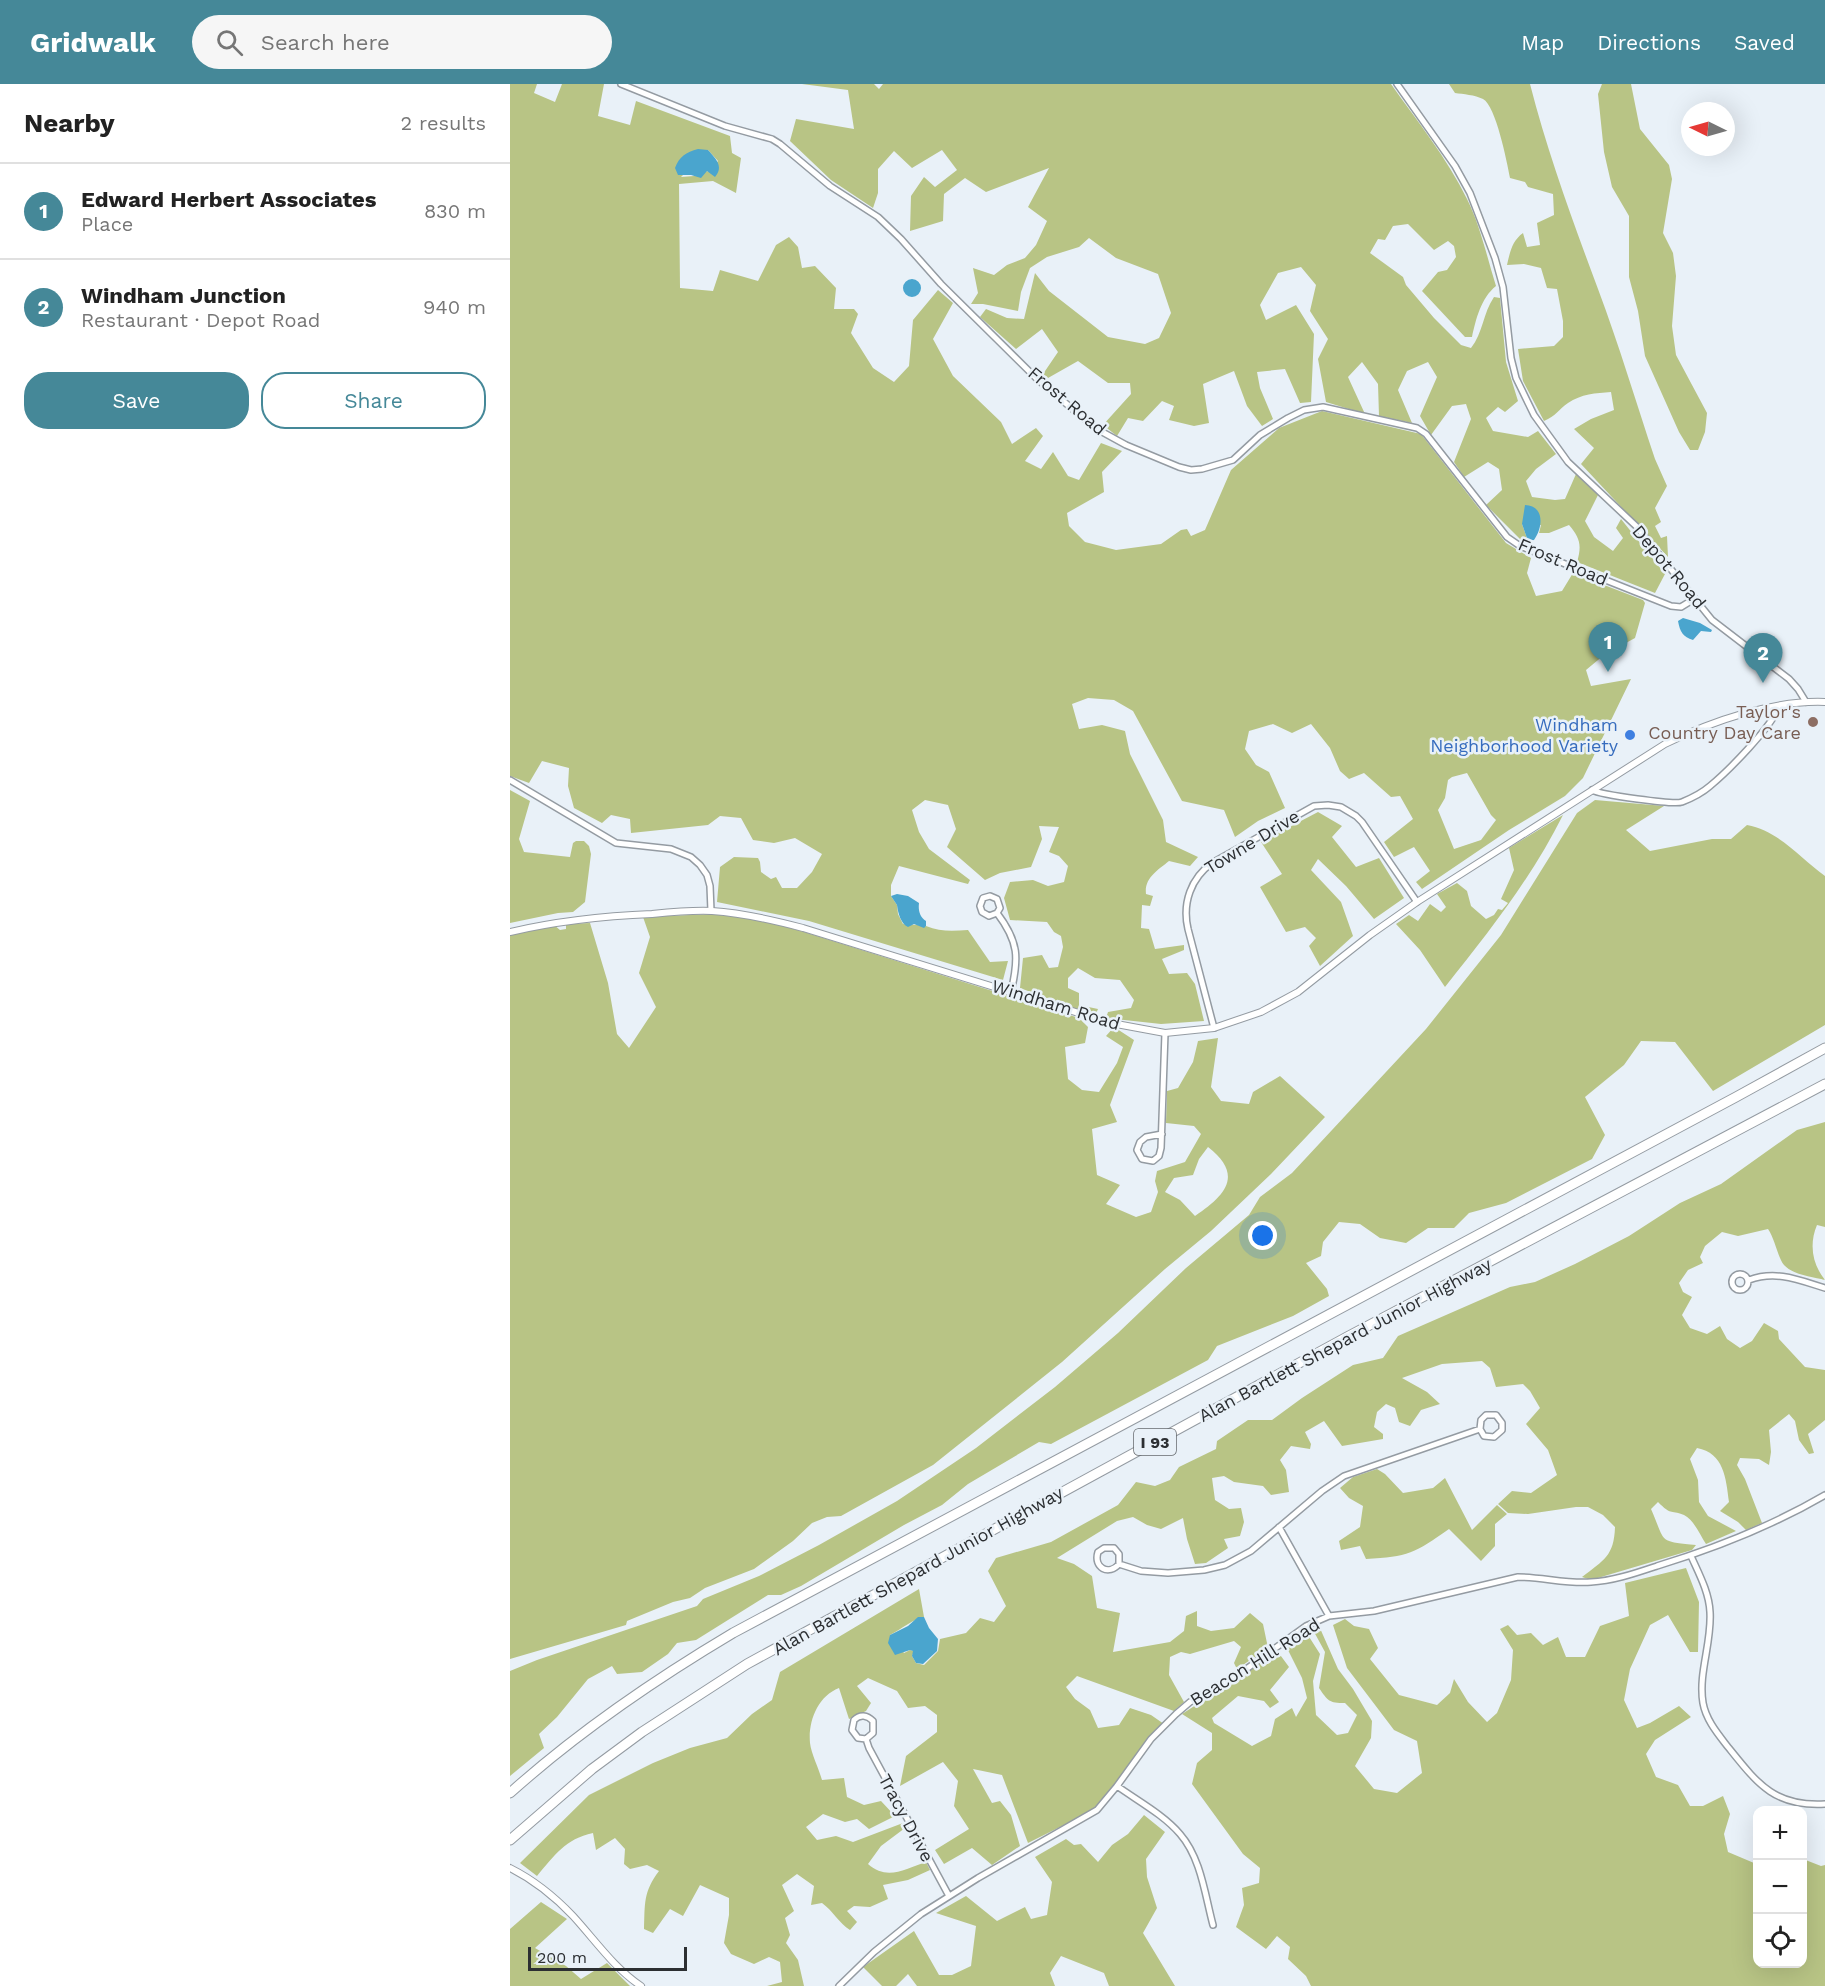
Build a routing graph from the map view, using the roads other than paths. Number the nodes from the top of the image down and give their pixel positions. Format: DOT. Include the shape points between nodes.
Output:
graph roads {
  1 [pos="621,84"];
  2 [pos="1396,84"];
  3 [pos="1694,599"];
  4 [pos="1806,702"];
  5 [pos="1825,702"];
  6 [pos="1779,706"];
  7 [pos="510,780"];
  8 [pos="1592,790"];
  9 [pos="1417,902"];
  10 [pos="711,911"];
  11 [pos="997,914"];
  12 [pos="510,932"];
  13 [pos="1011,992"];
  14 [pos="1214,1028"];
  15 [pos="1165,1033"];
  16 [pos="1825,1048"];
  17 [pos="1825,1084"];
  18 [pos="1162,1134"];
  19 [pos="1749,1280"];
  20 [pos="1825,1288"];
  21 [pos="1480,1430"];
  22 [pos="1825,1495"];
  23 [pos="1279,1527"];
  24 [pos="1691,1556"];
  25 [pos="1119,1564"];
  26 [pos="1329,1616"];
  27 [pos="866,1739"];
  28 [pos="1117,1786"];
  29 [pos="510,1793"];
  30 [pos="1825,1804"];
  31 [pos="510,1840"];
  32 [pos="510,1868"];
  33 [pos="949,1896"];
  34 [pos="1213,1925"];
  35 [pos="641,1986"];
  36 [pos="839,1986"];
  1 -- 3 [label="street, Frost Road" via="780,144 830,186 878,217 1037,379 1095,428 1126,446 1191,470 1233,460 1269,429 1316,407 1417,428 1426,434 1507,537 1520,546 1671,606 1681,607"];
  2 -- 3 [label="street, Depot Road" via="1470,193 1503,287 1511,358 1527,404 1568,462 1636,526"];
  3 -- 4 [label="street, Depot Road" via="1712,620 1789,679"];
  4 -- 5 [label="street, Windham Road"];
  4 -- 6 [label="street, Windham Road"];
  6 -- 8 [label="street, Windham Road" via="1685,734"];
  6 -- 8 [label="street" via="1771,722 1719,778 1686,800 1667,803"];
  7 -- 10 [label="street" via="616,843 671,849 691,857 707,875"];
  8 -- 9 [label="street, Windham Road"];
  9 -- 14 [label="street, Windham Road" via="1298,992 1246,1018"];
  9 -- 14 [label="street, Towne Drive" via="1362,822 1349,811 1332,805 1306,809 1212,863 1192,885 1186,914"];
  10 -- 12 [label="street, Windham Road" via="606,917"];
  10 -- 13 [label="street, Windham Road" via="782,922"];
  11 -- 13 [label="street" via="1010,932 1016,950 1017,969"];
  13 -- 15 [label="street, Windham Road" via="1111,1023"];
  14 -- 15 [label="street, Windham Road"];
  15 -- 18 [label="street"];
  16 -- 29 [label="highway, Alan Bartlett Shepard Junior Highway / I 93" via="749,1624 628,1700"];
  17 -- 31 [label="highway, Alan Bartlett Shepard Junior Highway / I 93" via="1347,1337 747,1664 592,1769"];
  18 -- 18 [label="street" via="1140,1142 1138,1154 1142,1159 1154,1161 1159,1156"];
  19 -- 20 [label="street" via="1780,1275"];
  21 -- 21 [label="street" via="1481,1420 1489,1414 1496,1415 1502,1423 1500,1433 1494,1437 1484,1436"];
  21 -- 23 [label="street" via="1351,1472 1329,1485"];
  22 -- 24 [label="street, Beacon Hill Road" via="1768,1526"];
  23 -- 25 [label="street" via="1245,1555 1212,1569 1160,1573"];
  23 -- 26 [label="street"];
  24 -- 26 [label="street, Beacon Hill Road" via="1591,1582 1518,1577 1374,1611"];
  24 -- 30 [label="street" via="1709,1603 1702,1690 1709,1720 1764,1788 1791,1802"];
  25 -- 25 [label="street" via="1112,1570 1102,1568 1097,1562 1098,1552 1114,1548"];
  26 -- 28 [label="street, Beacon Hill Road" via="1306,1626 1238,1675 1190,1702 1151,1739"];
  27 -- 27 [label="street, Tracy Drive" via="858,1738 852,1730 854,1720 860,1716 870,1718 875,1726"];
  27 -- 33 [label="street, Tracy Drive"];
  28 -- 33 [label="street, Beacon Hill Road" via="1089,1816"];
  28 -- 34 [label="street" via="1173,1827 1186,1842 1197,1866"];
  32 -- 35 [label="street" via="554,1898"];
  33 -- 36 [label="street, Beacon Hill Road" via="896,1934"];
}
